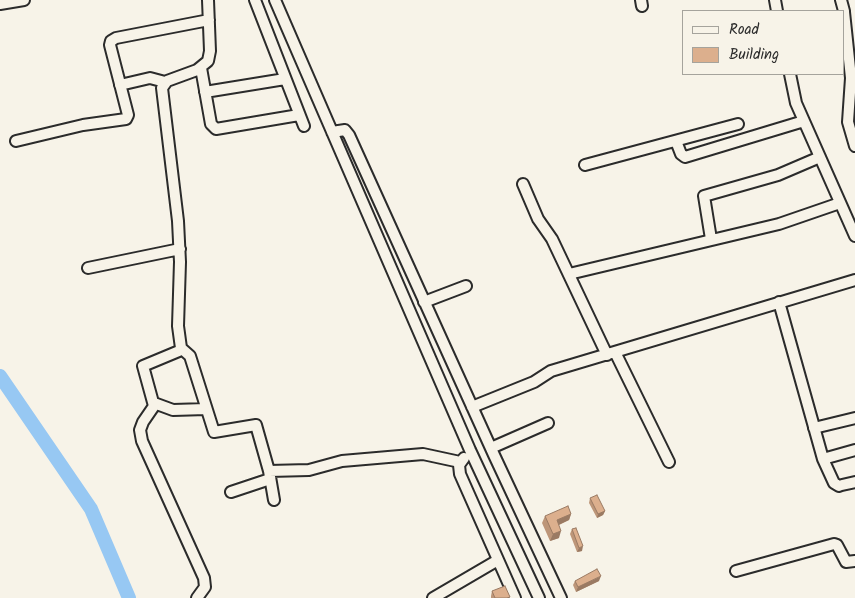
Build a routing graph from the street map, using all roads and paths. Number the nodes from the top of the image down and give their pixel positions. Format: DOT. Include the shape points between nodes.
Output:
graph roads {
  1 [pos="24,0"];
  2 [pos="208,0"];
  3 [pos="255,0"];
  4 [pos="275,0"];
  5 [pos="0,4"];
  6 [pos="209,20"];
  7 [pos="847,27"];
  8 [pos="201,68"];
  9 [pos="790,75"];
  10 [pos="285,79"];
  11 [pos="165,82"];
  12 [pos="120,85"];
  13 [pos="205,92"];
  14 [pos="299,115"];
  15 [pos="804,121"];
  16 [pos="738,124"];
  17 [pos="304,126"];
  18 [pos="332,132"];
  19 [pos="16,140"];
  20 [pos="676,141"];
  21 [pos="855,146"];
  22 [pos="820,157"];
  23 [pos="585,164"];
  24 [pos="524,184"];
  25 [pos="840,203"];
  26 [pos="855,236"];
  27 [pos="711,239"];
  28 [pos="180,249"];
  29 [pos="88,268"];
  30 [pos="569,274"];
  31 [pos="855,280"];
  32 [pos="466,286"];
  33 [pos="424,302"];
  34 [pos="779,303"];
  35 [pos="181,348"];
  36 [pos="611,354"];
  37 [pos="154,403"];
  38 [pos="472,407"];
  39 [pos="206,409"];
  40 [pos="855,418"];
  41 [pos="548,423"];
  42 [pos="814,428"];
  43 [pos="491,448"];
  44 [pos="470,450"];
  45 [pos="855,450"];
  46 [pos="823,459"];
  47 [pos="460,462"];
  48 [pos="669,462"];
  49 [pos="270,475"];
  50 [pos="855,482"];
  51 [pos="230,492"];
  52 [pos="274,500"];
  53 [pos="498,560"];
  54 [pos="855,561"];
  55 [pos="736,571"];
  56 [pos="197,598"];
  57 [pos="433,598"];
  58 [pos="515,598"];
  59 [pos="539,598"];
  60 [pos="561,598"];
  1 -- 5 [label="street"];
  2 -- 6 [label="street"];
  3 -- 10 [label="street"];
  4 -- 18 [label="street"];
  6 -- 8 [label="street" via="210,51 208,61"];
  6 -- 12 [label="street" via="112,40 110,45"];
  7 -- 21 [label="street" via="851,78 848,122"];
  8 -- 11 [label="street"];
  8 -- 13 [label="street"];
  9 -- 15 [label="street"];
  10 -- 13 [label="street"];
  10 -- 14 [label="street"];
  11 -- 12 [label="street" via="150,78"];
  11 -- 28 [label="street" via="162,92"];
  12 -- 19 [label="street" via="128,115 126,118"];
  13 -- 14 [label="street" via="211,124 216,129"];
  14 -- 17 [label="street"];
  15 -- 20 [label="street" via="686,156 681,154"];
  15 -- 22 [label="street"];
  16 -- 20 [label="street"];
  18 -- 33 [label="street" via="345,130 349,135"];
  18 -- 44 [label="street"];
  20 -- 23 [label="street"];
  22 -- 25 [label="street"];
  22 -- 27 [label="street" via="778,175 704,196"];
  24 -- 30 [label="street" via="538,219"];
  25 -- 26 [label="street"];
  25 -- 27 [label="street" via="779,224"];
  27 -- 30 [label="street"];
  28 -- 29 [label="street"];
  28 -- 35 [label="street" via="178,326"];
  30 -- 36 [label="street"];
  31 -- 34 [label="street"];
  32 -- 33 [label="street"];
  33 -- 38 [label="street"];
  34 -- 36 [label="street"];
  34 -- 42 [label="street"];
  35 -- 37 [label="street" via="143,366"];
  35 -- 39 [label="street" via="190,356"];
  36 -- 38 [label="street" via="552,371 534,382"];
  36 -- 48 [label="street"];
  37 -- 39 [label="street" via="173,410"];
  37 -- 56 [label="street" via="154,409 141,426 141,435 204,578 205,587"];
  38 -- 43 [label="street"];
  39 -- 49 [label="street" via="214,432 256,425"];
  40 -- 42 [label="street"];
  41 -- 43 [label="street"];
  42 -- 46 [label="street"];
  43 -- 60 [label="street"];
  44 -- 47 [label="street"];
  44 -- 59 [label="street"];
  45 -- 46 [label="street"];
  46 -- 50 [label="street" via="834,483"];
  47 -- 49 [label="street" via="423,454 342,460 309,470"];
  47 -- 53 [label="street" via="460,474"];
  49 -- 51 [label="street"];
  49 -- 52 [label="street"];
  53 -- 57 [label="street"];
  53 -- 58 [label="street"];
  54 -- 55 [label="street" via="846,561 834,544"];
}
